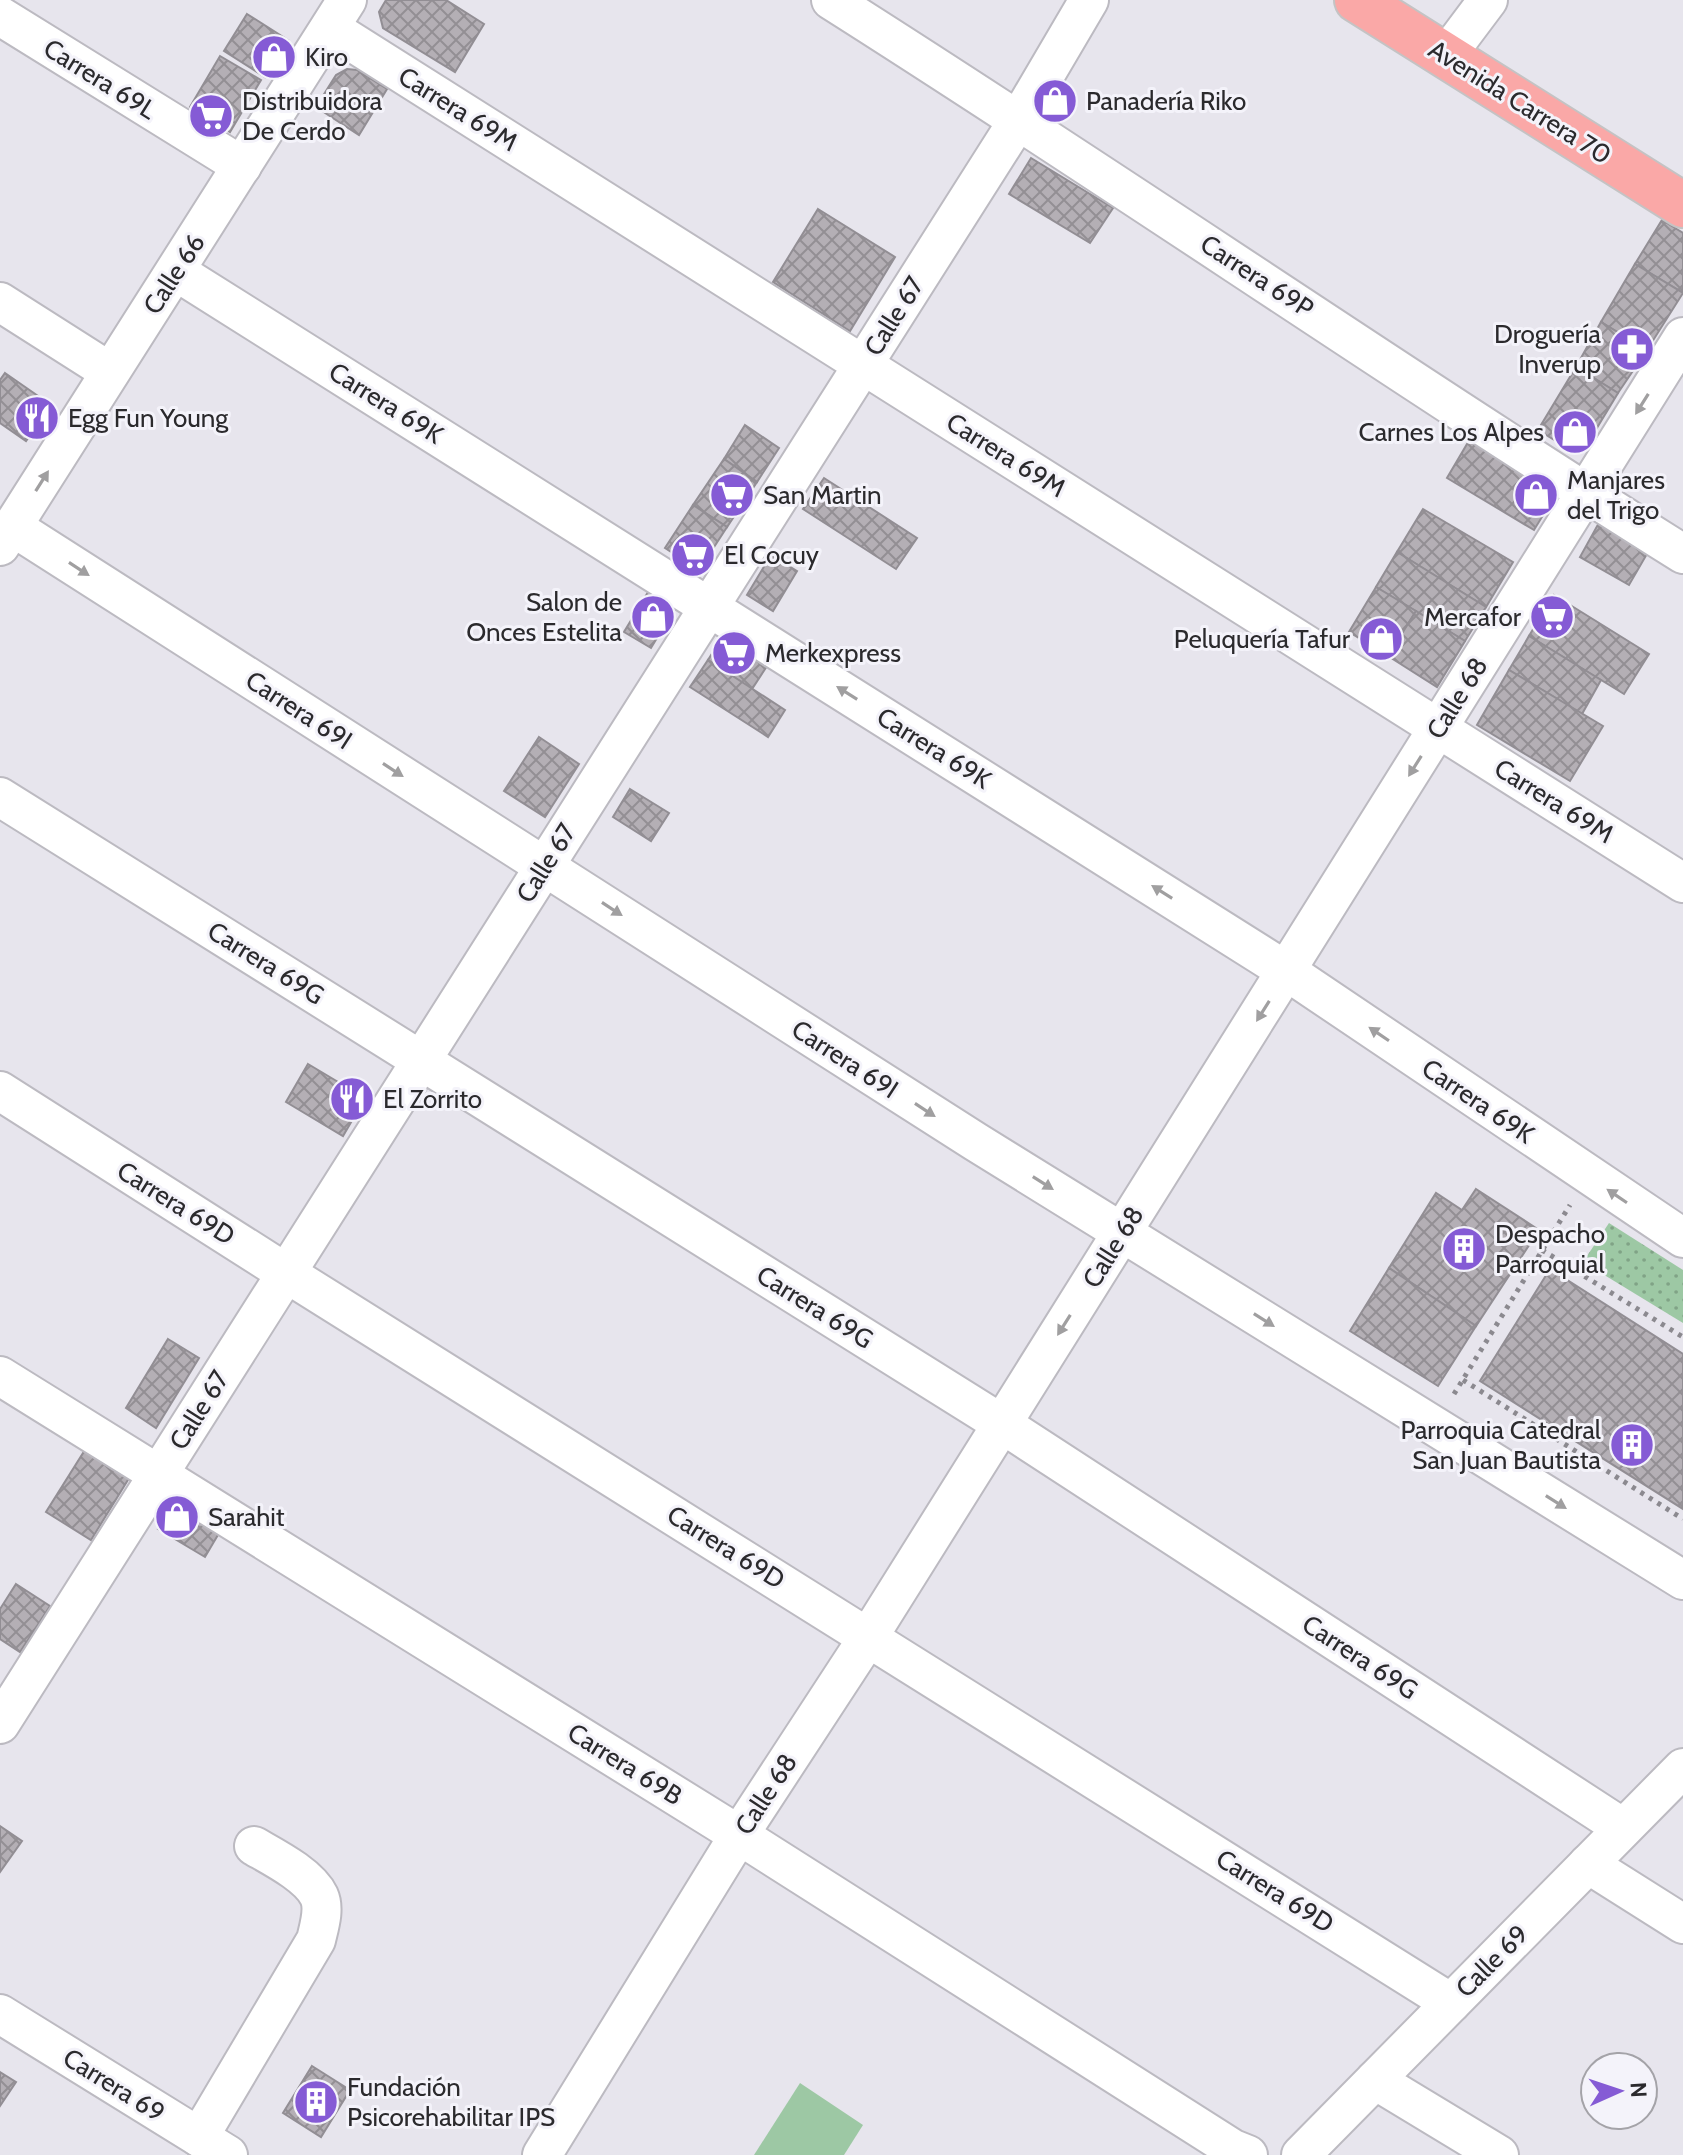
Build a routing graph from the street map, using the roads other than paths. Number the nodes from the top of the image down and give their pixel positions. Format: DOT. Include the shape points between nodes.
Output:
graph roads {
  1 [pos="831,0"];
  2 [pos="1089,0"];
  3 [pos="1357,0"];
  4 [pos="1488,0"];
  5 [pos="338,14"];
  6 [pos="0,16"];
  7 [pos="1446,56"];
  8 [pos="1019,119"];
  9 [pos="242,166"];
  10 [pos="1680,198"];
  11 [pos="177,272"];
  12 [pos="0,302"];
  13 [pos="1683,337"];
  14 [pos="863,365"];
  15 [pos="110,372"];
  16 [pos="1585,493"];
  17 [pos="7,537"];
  18 [pos="1683,554"];
  19 [pos="708,605"];
  20 [pos="1438,728"];
  21 [pos="0,797"];
  22 [pos="544,866"];
  23 [pos="1683,883"];
  24 [pos="1288,972"];
  25 [pos="421,1060"];
  26 [pos="0,1091"];
  27 [pos="1122,1233"];
  28 [pos="1683,1238"];
  29 [pos="286,1273"];
  30 [pos="0,1376"];
  31 [pos="1002,1424"];
  32 [pos="159,1473"];
  33 [pos="1683,1580"];
  34 [pos="869,1636"];
  35 [pos="4,1707"];
  36 [pos="1683,1768"];
  37 [pos="1623,1828"];
  38 [pos="739,1835"];
  39 [pos="254,1846"];
  40 [pos="1588,1864"];
  41 [pos="1683,1924"];
  42 [pos="1451,2003"];
  43 [pos="0,2014"];
  44 [pos="1375,2080"];
  45 [pos="214,2146"];
  46 [pos="542,2155"];
  47 [pos="1248,2155"];
  48 [pos="1301,2155"];
  49 [pos="1499,2155"];
  1 -- 8 [label="street, Carrera 69P"];
  2 -- 8 [label="street, Calle 67"];
  3 -- 7 [label="main road, Avenida Carrera 70"];
  4 -- 7 [label="street"];
  5 -- 9 [label="street, Calle 66"];
  5 -- 14 [label="street, Carrera 69M"];
  6 -- 9 [label="street, Carrera 69L"];
  7 -- 10 [label="main road, Avenida Carrera 70"];
  8 -- 14 [label="street, Calle 67"];
  8 -- 16 [label="street, Carrera 69P"];
  9 -- 11 [label="street, Calle 66"];
  11 -- 15 [label="street, Calle 66"];
  11 -- 19 [label="street, Carrera 69K"];
  12 -- 15 [label="street"];
  13 -- 16 [label="street, Calle 68, one-way"];
  14 -- 19 [label="street, Calle 67"];
  14 -- 20 [label="street, Carrera 69M"];
  17 -- 15 [label="street, Calle 66, one-way"];
  16 -- 18 [label="street, Carrera 69P"];
  16 -- 20 [label="street, Calle 68"];
  17 -- 22 [label="street, Carrera 69I, one-way"];
  19 -- 22 [label="street, Calle 67"];
  24 -- 19 [label="street, Carrera 69K, one-way"];
  20 -- 23 [label="street, Carrera 69M"];
  20 -- 24 [label="street, Calle 68, one-way"];
  21 -- 25 [label="street, Carrera 69G"];
  22 -- 25 [label="street, Calle 67"];
  22 -- 27 [label="street, Carrera 69I, one-way"];
  24 -- 27 [label="street, Calle 68, one-way"];
  28 -- 24 [label="street, Carrera 69K, one-way"];
  25 -- 29 [label="street, Calle 67"];
  25 -- 31 [label="street, Carrera 69G"];
  26 -- 29 [label="street, Carrera 69D"];
  27 -- 31 [label="street, Calle 68, one-way"];
  27 -- 33 [label="street, Carrera 69I, one-way"];
  29 -- 32 [label="street, Calle 67"];
  29 -- 34 [label="street, Carrera 69D"];
  30 -- 32 [label="street, Carrera 69B"];
  31 -- 34 [label="street, Calle 68"];
  31 -- 37 [label="street, Carrera 69G"];
  32 -- 35 [label="street, Calle 67"];
  32 -- 38 [label="street, Carrera 69B"];
  34 -- 38 [label="street, Calle 68"];
  34 -- 42 [label="street, Carrera 69D"];
  36 -- 37 [label="street, Calle 69"];
  37 -- 40 [label="street, Calle 69"];
  38 -- 46 [label="street, Calle 68"];
  38 -- 47 [label="street, Carrera 69B"];
  39 -- 45 [label="street" via="299,1874 319,1896 321,1915 316,1940"];
  40 -- 41 [label="street"];
  40 -- 42 [label="street, Calle 69"];
  42 -- 44 [label="street, Calle 69"];
  43 -- 45 [label="street, Carrera 69"];
  44 -- 48 [label="street, Calle 69"];
  44 -- 49 [label="street"];
}
